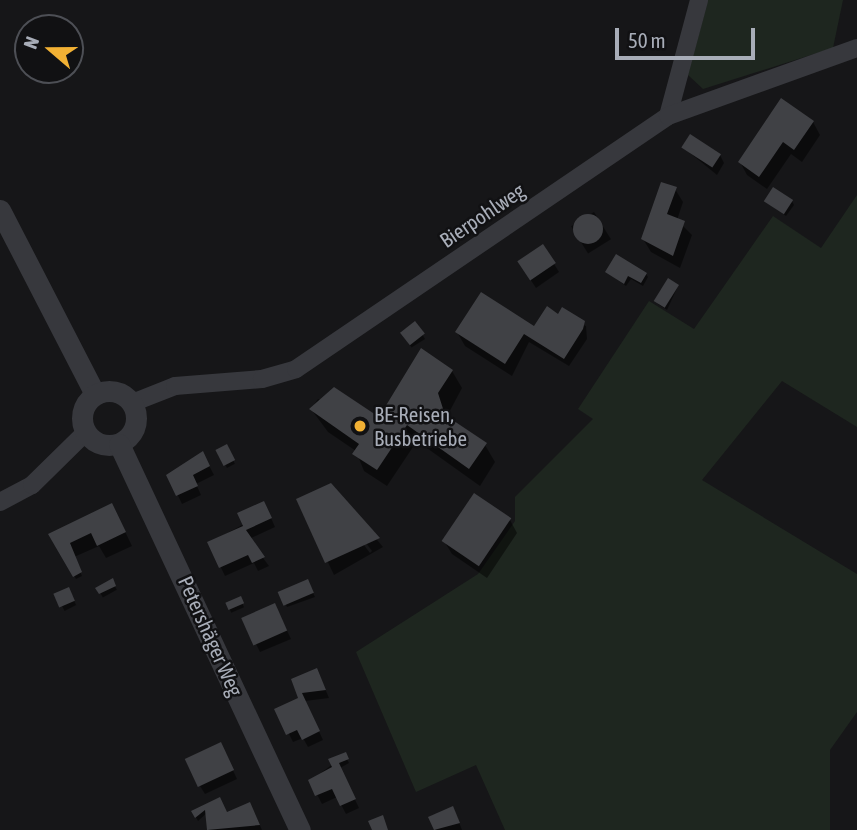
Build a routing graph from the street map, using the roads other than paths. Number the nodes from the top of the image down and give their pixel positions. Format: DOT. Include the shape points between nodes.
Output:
graph roads {
  1 [pos="699,0"];
  2 [pos="857,48"];
  3 [pos="668,116"];
  4 [pos="0,210"];
  5 [pos="95,394"];
  6 [pos="132,403"];
  7 [pos="85,433"];
  8 [pos="119,444"];
  9 [pos="0,502"];
  10 [pos="300,830"];
  1 -- 3 [label="street"];
  2 -- 3 [label="street, Bierpohlweg"];
  3 -- 6 [label="street, Bierpohlweg" via="296,369 262,379 175,386"];
  4 -- 5 [label="street"];
  5 -- 6 [label="street" via="116,391"];
  5 -- 7 [label="street" via="82,413"];
  6 -- 8 [label="street" via="134,429"];
  7 -- 8 [label="street" via="98,443"];
  7 -- 9 [label="street" via="32,485"];
  8 -- 10 [label="street, Petershäger Weg"];
}
